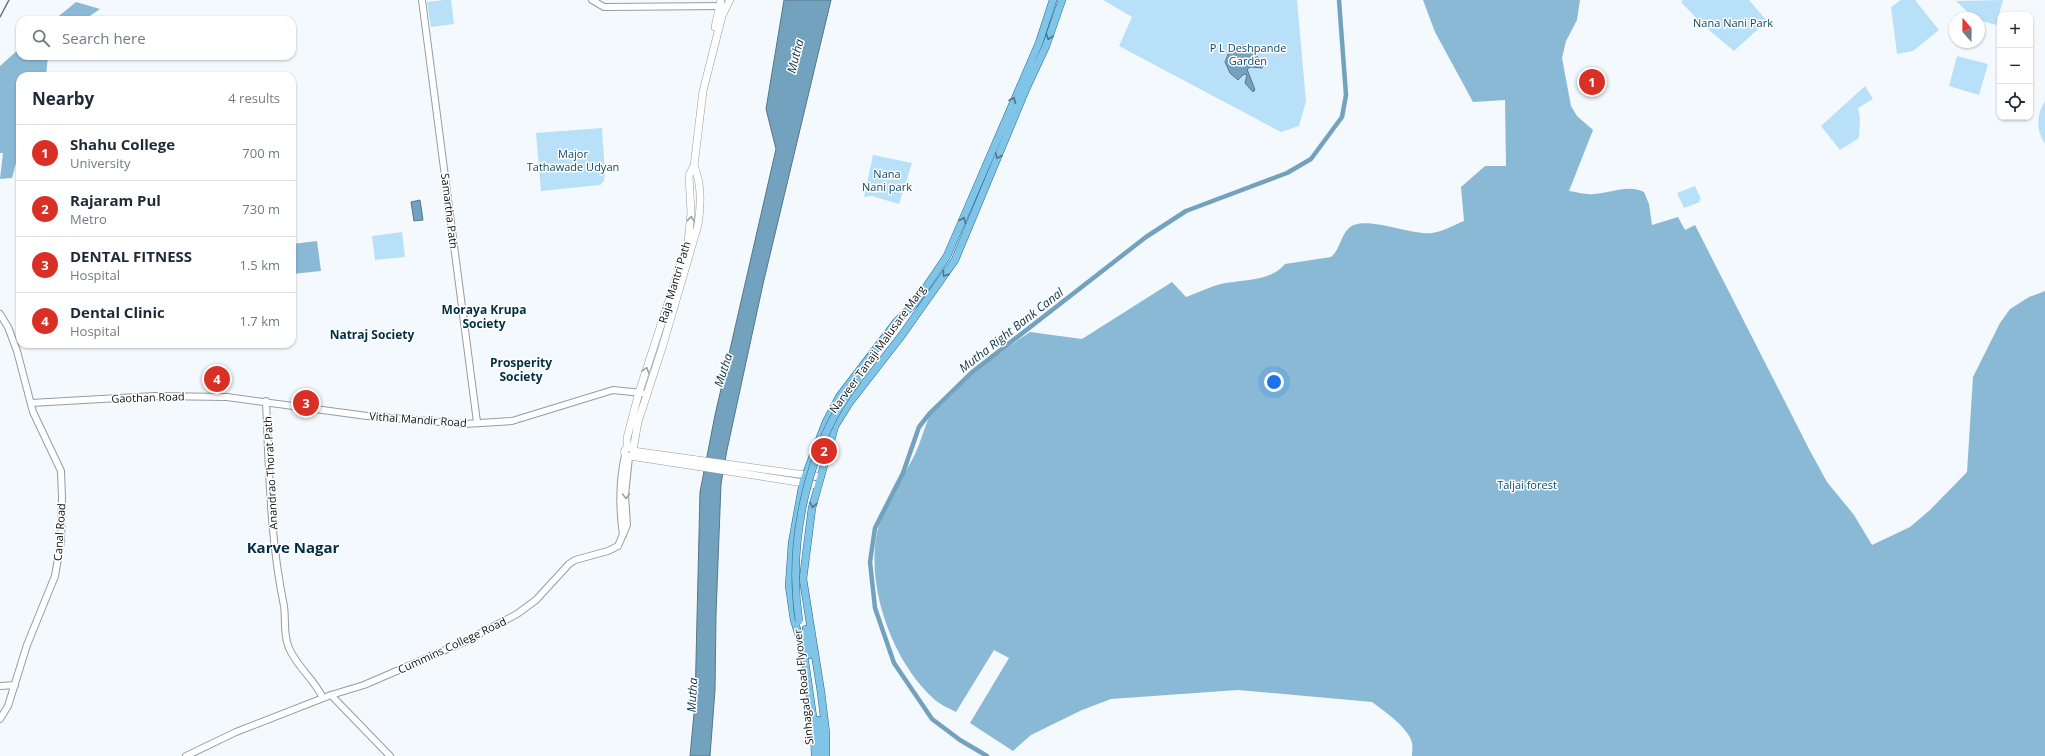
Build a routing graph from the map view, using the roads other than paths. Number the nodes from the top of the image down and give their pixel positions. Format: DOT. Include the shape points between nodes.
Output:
graph roads {
  1 [pos="422,0"];
  2 [pos="592,0"];
  3 [pos="1053,0"];
  4 [pos="1062,0"];
  5 [pos="720,2"];
  6 [pos="729,3"];
  7 [pos="715,42"];
  8 [pos="916,302"];
  9 [pos="0,314"];
  10 [pos="16,347"];
  11 [pos="16,348"];
  12 [pos="643,393"];
  13 [pos="266,401"];
  14 [pos="31,403"];
  15 [pos="477,422"];
  16 [pos="629,453"];
  17 [pos="820,477"];
  18 [pos="805,478"];
  19 [pos="817,485"];
  20 [pos="807,615"];
  21 [pos="799,621"];
  22 [pos="803,648"];
  23 [pos="15,685"];
  24 [pos="0,686"];
  25 [pos="331,695"];
  26 [pos="323,698"];
  27 [pos="0,718"];
  28 [pos="186,756"];
  29 [pos="390,756"];
  30 [pos="814,756"];
  31 [pos="821,756"];
  32 [pos="826,756"];
  1 -- 15 [label="street, Samartha Path"];
  2 -- 5 [label="street" via="604,8"];
  8 -- 3 [label="main road, Narveer Tanaji Malusare Marg, one-way" via="951,248 1039,43"];
  4 -- 17 [label="main road, Narveer Tanaji Malusare Marg, one-way" via="1046,46 955,260 840,416"];
  5 -- 6 [label="street"];
  5 -- 7 [label="main road, Raja Mantri Path"];
  6 -- 7 [label="main road, Raja Mantri Path"];
  7 -- 12 [label="main road, Raja Mantri Path" via="703,91 694,166 689,175 691,213 688,242"];
  8 -- 18 [label="main road, Narveer Tanaji Malusare Marg" via="897,321 839,397 826,422"];
  8 -- 21 [label="main road, Sinhagad Road Flyover, bridge" via="843,400 829,424 804,500 795,571"];
  9 -- 10 [label="street, Canal Road"];
  11 -- 14 [label="street, Canal Road"];
  12 -- 15 [label="street, Vithal Mandir Road" via="613,390 512,421"];
  12 -- 16 [label="main road"];
  12 -- 16 [label="main road, Raja Mantri Path" via="627,438"];
  13 -- 14 [label="street, Gaothan Road" via="154,396"];
  13 -- 15 [label="street, Vithal Mandir Road" via="368,416 449,423"];
  13 -- 26 [label="street, Anandrao Thorat Path" via="270,504 278,584 284,608 288,646"];
  14 -- 23 [label="street, Canal Road" via="41,432 61,471 61,541 55,576 27,645"];
  16 -- 18 [label="main road"];
  16 -- 25 [label="street, Cummins College Road" via="625,495 627,525 618,546 575,560 536,600 517,614 464,642 364,685"];
  17 -- 18 [label="main road"];
  17 -- 19 [label="main road, Narveer Tanaji Malusare Marg"];
  18 -- 19 [label="main road"];
  18 -- 22 [label="main road, Narveer Tanaji Malusare Marg" via="792,543 789,586 794,620"];
  19 -- 20 [label="main road, Narveer Tanaji Malusare Marg, one-way" via="803,579"];
  20 -- 31 [label="main road, Sinhagad Road Flyover" via="806,638"];
  20 -- 32 [label="main road, Narveer Tanaji Malusare Marg" via="821,692"];
  21 -- 22 [label="main road, Narveer Tanaji Malusare Marg"];
  22 -- 30 [label="main road, Narveer Tanaji Malusare Marg" via="813,719"];
  23 -- 24 [label="street"];
  23 -- 27 [label="street, Canal Road" via="8,706"];
  25 -- 26 [label="street, Cummins College Road"];
  25 -- 29 [label="street"];
  26 -- 28 [label="street, Cummins College Road" via="236,732"];
}
